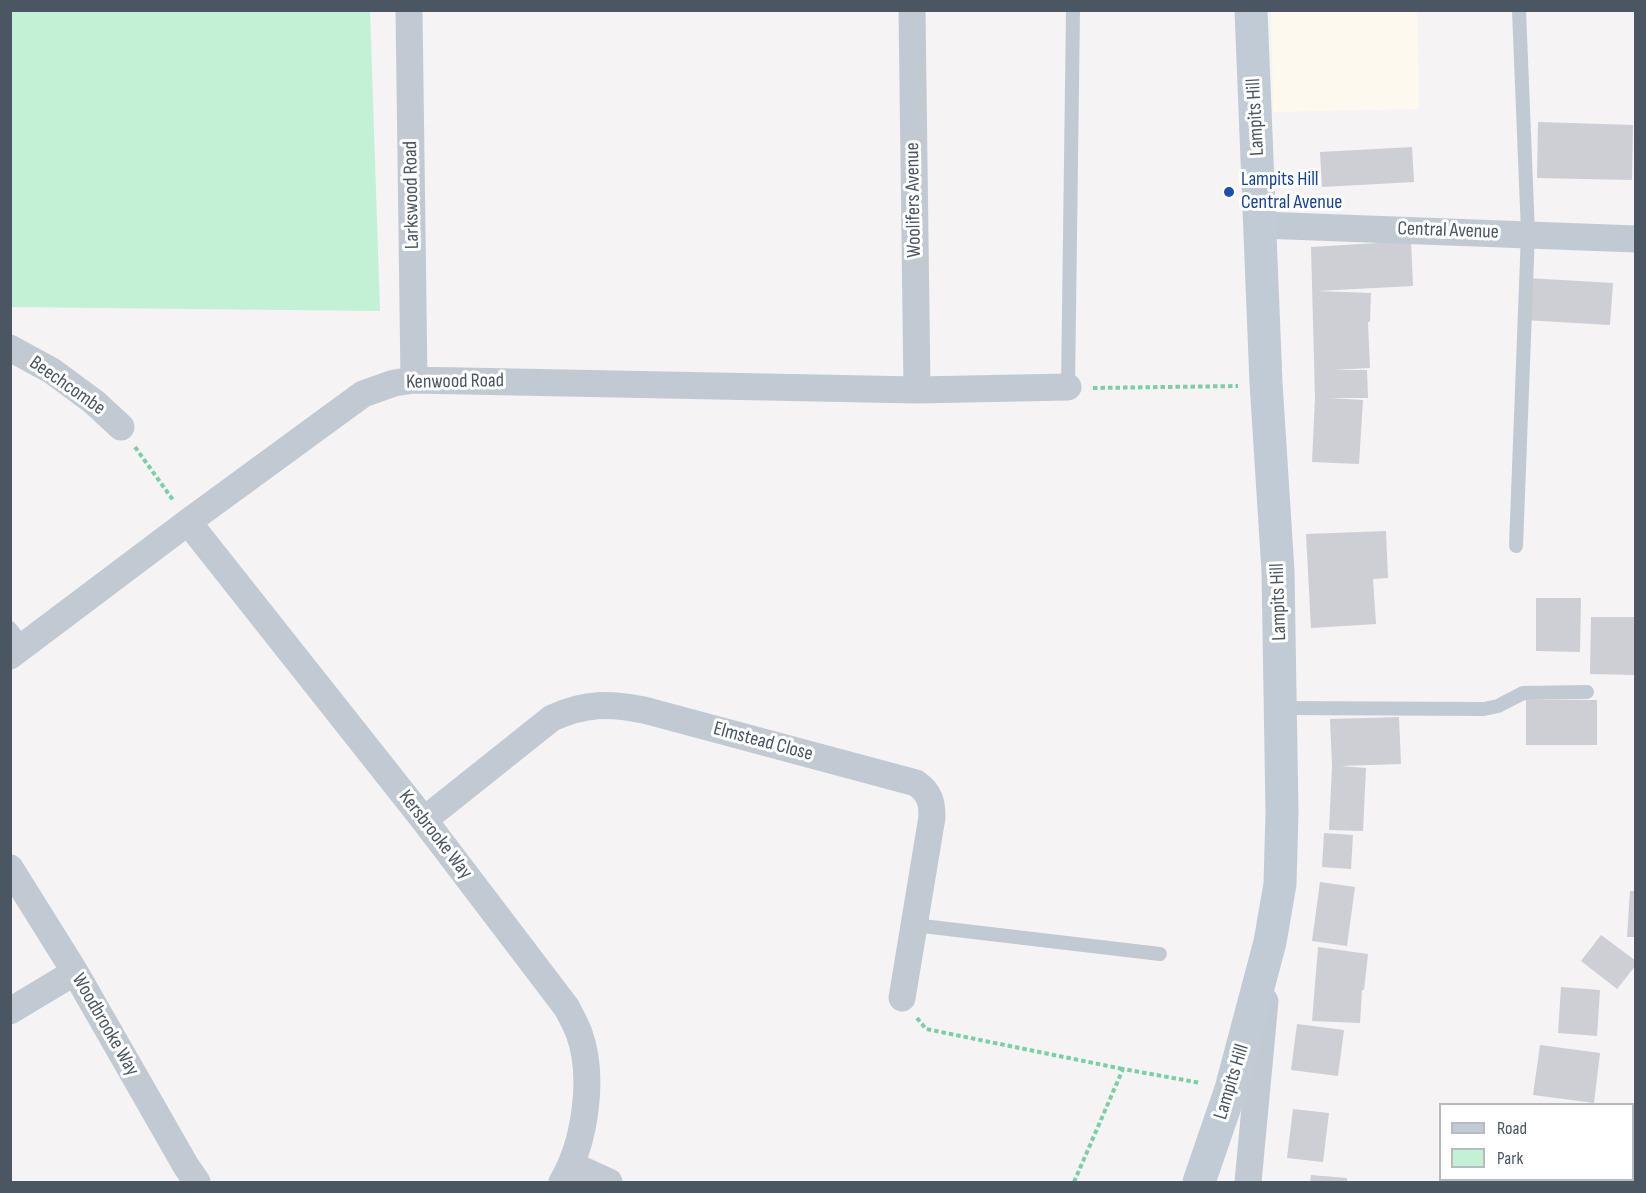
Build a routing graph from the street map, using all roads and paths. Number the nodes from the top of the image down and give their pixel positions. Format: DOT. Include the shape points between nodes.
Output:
graph roads {
  1 [pos="409,10"];
  2 [pos="912,10"];
  3 [pos="1073,10"];
  4 [pos="1251,10"];
  5 [pos="1519,10"];
  6 [pos="1261,225"];
  7 [pos="1528,234"];
  8 [pos="1635,239"];
  9 [pos="10,348"];
  10 [pos="414,380"];
  11 [pos="1266,383"];
  12 [pos="1068,387"];
  13 [pos="917,390"];
  14 [pos="121,427"];
  15 [pos="188,522"];
  16 [pos="1516,546"];
  17 [pos="15,643"];
  18 [pos="1587,692"];
  19 [pos="1281,708"];
  20 [pos="424,820"];
  21 [pos="10,868"];
  22 [pos="914,925"];
  23 [pos="1270,942"];
  24 [pos="1160,954"];
  25 [pos="75,972"];
  26 [pos="902,998"];
  27 [pos="10,1011"];
  28 [pos="1123,1069"];
  29 [pos="1232,1089"];
  30 [pos="567,1174"];
  31 [pos="197,1182"];
  32 [pos="609,1182"];
  33 [pos="1074,1182"];
  34 [pos="1199,1182"];
  35 [pos="1248,1182"];
  1 -- 10 [label="street, Larkswood Road"];
  2 -- 13 [label="street, Woolifers Avenue"];
  3 -- 12 [label="lane"];
  4 -- 6 [label="main road, Lampits Hill"];
  5 -- 7 [label="lane"];
  6 -- 7 [label="street, Central Avenue"];
  6 -- 11 [label="main road, Lampits Hill"];
  7 -- 8 [label="street, Central Avenue"];
  7 -- 16 [label="lane"];
  9 -- 14 [label="street, Beechcombe" via="52,371"];
  10 -- 13 [label="street, Kenwood Road"];
  10 -- 15 [label="street, Kenwood Road" via="363,394"];
  11 -- 12 [label="path" via="1212,388"];
  11 -- 19 [label="main road, Lampits Hill" via="1278,571"];
  12 -- 13 [label="street, Kenwood Road"];
  14 -- 15 [label="path"];
  15 -- 17 [label="street, Kenwood Road"];
  15 -- 20 [label="street, Kersbrooke Way"];
  18 -- 19 [label="lane" via="1523,693 1484,710"];
  19 -- 23 [label="main road, Lampits Hill" via="1280,884"];
  20 -- 22 [label="street, Elmstead Close" via="552,718 591,705 617,704 916,783 932,801 932,818"];
  20 -- 30 [label="street, Kersbrooke Way" via="567,1008 580,1035 587,1096"];
  21 -- 25 [label="street, Woodbrooke Way"];
  22 -- 24 [label="lane"];
  22 -- 26 [label="street, Elmstead Close"];
  23 -- 29 [label="main road, Lampits Hill"];
  23 -- 35 [label="street"];
  25 -- 27 [label="street"];
  25 -- 31 [label="street, Woodbrooke Way"];
  26 -- 28 [label="path" via="926,1029"];
  28 -- 29 [label="path"];
  28 -- 33 [label="path"];
  29 -- 34 [label="main road, Lampits Hill"];
  30 -- 32 [label="street"];
}
